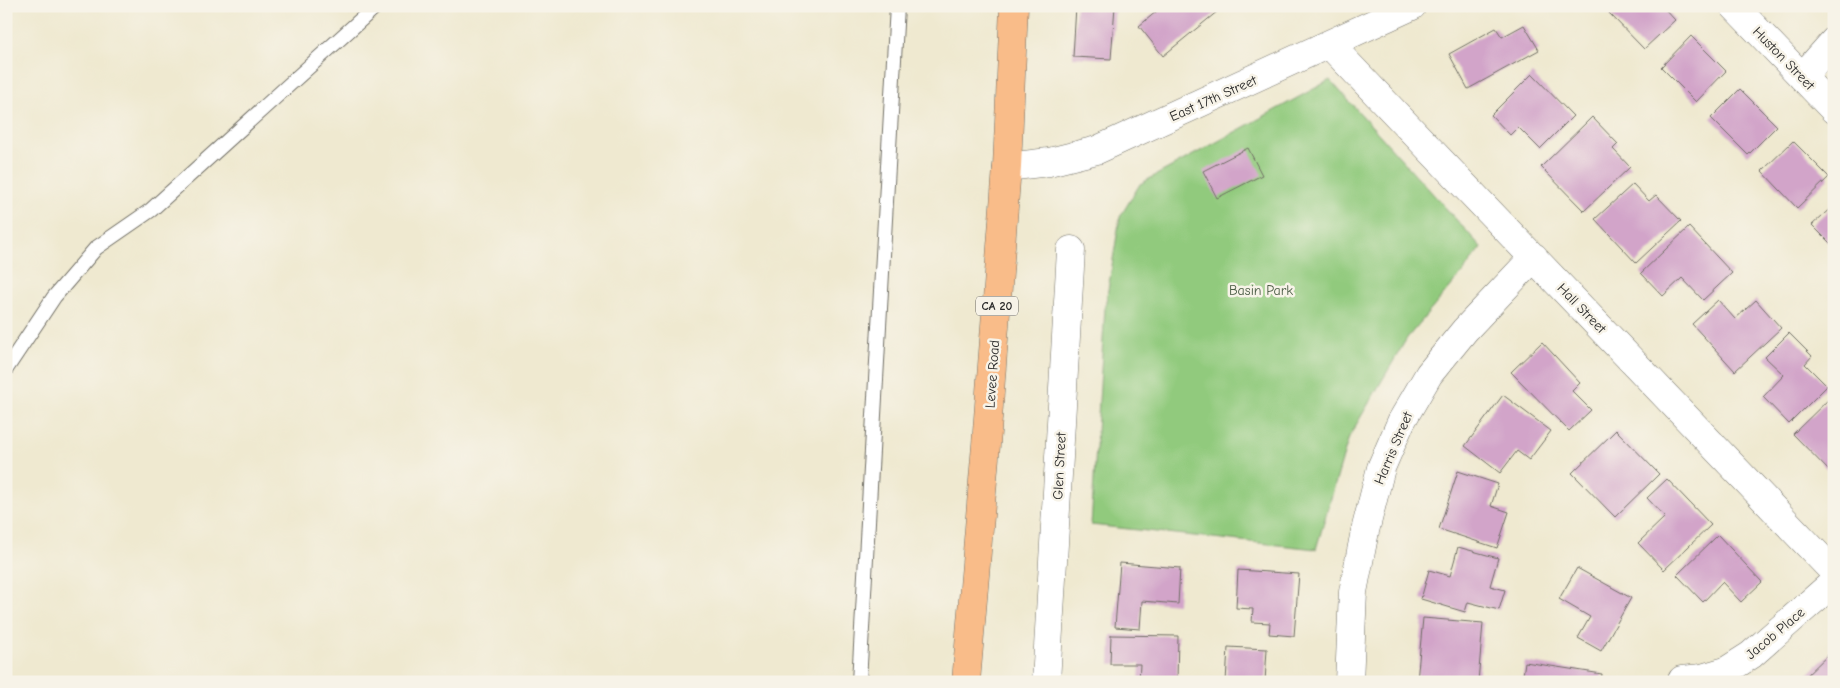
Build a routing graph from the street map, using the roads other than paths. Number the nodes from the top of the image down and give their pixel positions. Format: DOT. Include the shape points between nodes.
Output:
graph roads {
  1 [pos="376,6"];
  2 [pos="897,6"];
  3 [pos="1014,6"];
  4 [pos="1412,6"];
  5 [pos="1734,6"];
  6 [pos="1834,41"];
  7 [pos="1330,44"];
  8 [pos="1802,77"];
  9 [pos="1834,110"];
  10 [pos="1007,167"];
  11 [pos="1071,250"];
  12 [pos="1534,257"];
  13 [pos="6,369"];
  14 [pos="1834,572"];
  15 [pos="1834,582"];
  16 [pos="1682,680"];
  17 [pos="859,682"];
  18 [pos="966,682"];
  19 [pos="1046,682"];
  20 [pos="1349,682"];
  1 -- 13 [label="lane" via="151,210 96,248 54,297"];
  2 -- 17 [label="lane"];
  3 -- 10 [label="highway, Levee Road / CA 20"];
  4 -- 7 [label="street, East 17th Street"];
  5 -- 8 [label="street, Huston Street"];
  6 -- 8 [label="street"];
  7 -- 10 [label="street, East 17th Street" via="1097,150 1049,162"];
  7 -- 12 [label="street, Hall Street"];
  8 -- 9 [label="street, Huston Street"];
  10 -- 18 [label="highway, Levee Road / CA 20"];
  11 -- 19 [label="street, Glen Street"];
  12 -- 14 [label="street, Hall Street"];
  12 -- 20 [label="street, Harris Street" via="1465,330 1429,374 1401,422 1382,468 1364,530 1353,592"];
  15 -- 16 [label="street, Jacob Place" via="1751,656 1726,671"];
}
